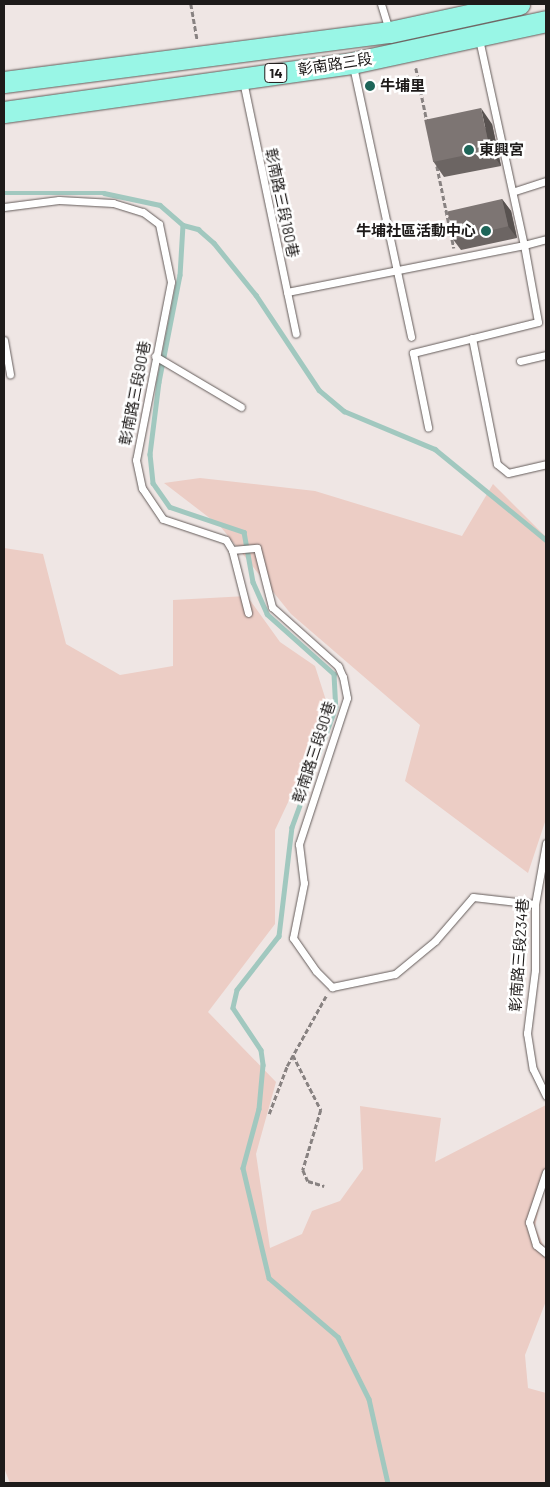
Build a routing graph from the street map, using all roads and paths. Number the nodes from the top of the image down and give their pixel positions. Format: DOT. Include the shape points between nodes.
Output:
graph roads {
  1 [pos="191,4"];
  2 [pos="381,4"];
  3 [pos="519,4"];
  4 [pos="496,6"];
  5 [pos="546,21"];
  6 [pos="479,36"];
  7 [pos="397,44"];
  8 [pos="200,59"];
  9 [pos="352,63"];
  10 [pos="242,78"];
  11 [pos="4,82"];
  12 [pos="4,112"];
  13 [pos="428,126"];
  14 [pos="434,155"];
  15 [pos="546,180"];
  16 [pos="515,191"];
  17 [pos="4,207"];
  18 [pos="546,239"];
  19 [pos="524,245"];
  20 [pos="457,259"];
  21 [pos="397,272"];
  22 [pos="287,292"];
  23 [pos="296,334"];
  24 [pos="411,337"];
  25 [pos="472,338"];
  26 [pos="4,340"];
  27 [pos="546,355"];
  28 [pos="156,356"];
  29 [pos="520,361"];
  30 [pos="10,374"];
  31 [pos="241,407"];
  32 [pos="428,427"];
  33 [pos="546,464"];
  34 [pos="232,550"];
  35 [pos="248,613"];
  36 [pos="546,843"];
  37 [pos="535,904"];
  38 [pos="332,987"];
  39 [pos="293,1054"];
  40 [pos="546,1096"];
  41 [pos="269,1114"];
  42 [pos="546,1172"];
  43 [pos="324,1186"];
  44 [pos="546,1253"];
  1 -- 8 [label="path"];
  2 -- 7 [label="lane"];
  3 -- 4 [label="main road, 彰南路三段 / 14"];
  4 -- 6 [label="lane"];
  4 -- 7 [label="main road, 彰南路三段 / 14"];
  5 -- 6 [label="main road, 彰南路三段 / 14"];
  6 -- 7 [label="main road, 彰南路三段 / 14"];
  6 -- 16 [label="lane"];
  7 -- 8 [label="main road, 彰南路三段 / 14"];
  7 -- 9 [label="main road, 彰南路三段 / 14"];
  7 -- 13 [label="path"];
  8 -- 11 [label="main road, 彰南路三段 / 14"];
  9 -- 10 [label="main road, 彰南路三段 / 14"];
  9 -- 21 [label="lane"];
  10 -- 12 [label="main road, 彰南路三段 / 14"];
  10 -- 22 [label="lane, 彰南路三段180巷"];
  14 -- 20 [label="path"];
  15 -- 16 [label="lane"];
  16 -- 19 [label="lane"];
  17 -- 28 [label="lane, 彰南路三段90巷" via="59,200 113,203 143,212 159,224 171,282"];
  18 -- 19 [label="lane"];
  19 -- 20 [label="lane"];
  19 -- 25 [label="lane" via="538,322"];
  20 -- 21 [label="lane"];
  21 -- 22 [label="lane"];
  21 -- 24 [label="lane"];
  22 -- 23 [label="lane, 彰南路三段180巷"];
  25 -- 32 [label="lane" via="413,352"];
  25 -- 33 [label="lane" via="497,464 508,473"];
  26 -- 30 [label="lane"];
  27 -- 29 [label="lane"];
  28 -- 31 [label="lane"];
  28 -- 34 [label="lane, 彰南路三段90巷" via="136,460 142,488 163,519 226,540"];
  34 -- 35 [label="lane"];
  34 -- 38 [label="lane, 彰南路三段90巷" via="257,548 272,607 338,666 343,677 347,698 299,844 304,884 293,938"];
  36 -- 37 [label="lane, 彰南路三段234巷"];
  37 -- 38 [label="lane" via="473,897 435,941 395,974"];
  37 -- 40 [label="lane, 彰南路三段234巷" via="535,970 527,1034 533,1069"];
  38 -- 39 [label="path"];
  39 -- 41 [label="path"];
  39 -- 43 [label="path" via="321,1110 304,1170 308,1181"];
  42 -- 44 [label="lane" via="529,1222 536,1245"];
}
